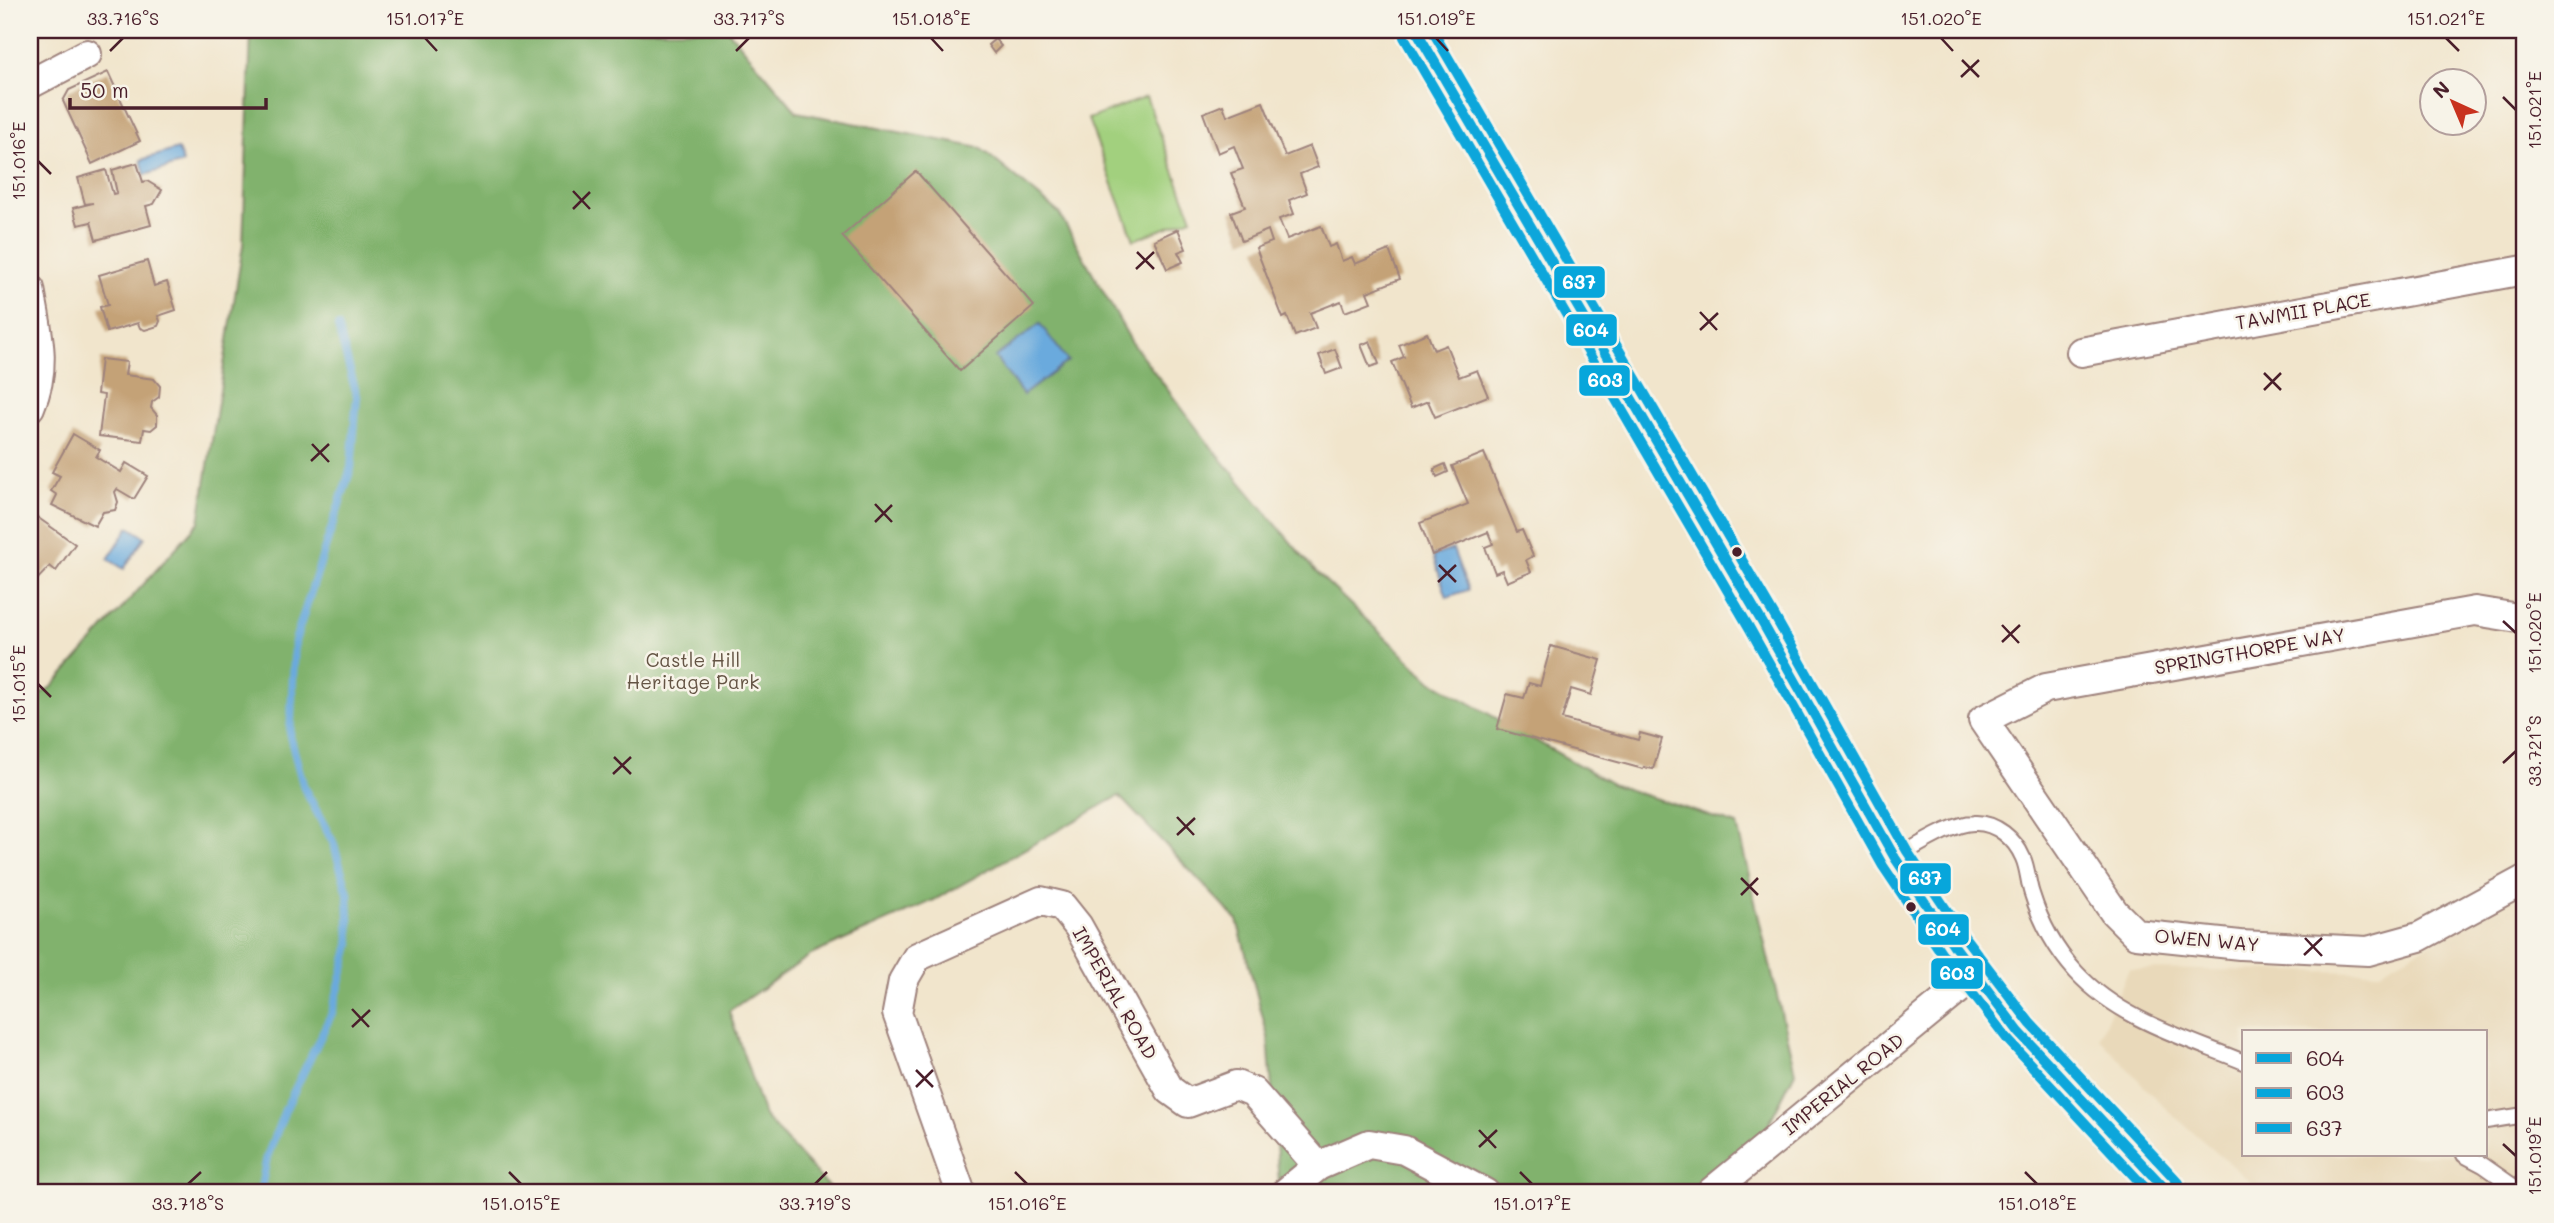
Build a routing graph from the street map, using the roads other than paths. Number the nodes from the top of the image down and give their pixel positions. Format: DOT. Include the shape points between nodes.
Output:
graph roads {
  1 [pos="1416,30"];
  2 [pos="87,54"];
  3 [pos="30,84"];
  4 [pos="2524,270"];
  5 [pos="30,289"];
  6 [pos="2081,352"];
  7 [pos="30,407"];
  8 [pos="2524,619"];
  9 [pos="1983,720"];
  10 [pos="1895,858"];
  11 [pos="2524,880"];
  12 [pos="1976,975"];
  13 [pos="2242,1061"];
  14 [pos="2524,1115"];
  15 [pos="2488,1121"];
  16 [pos="2466,1156"];
  17 [pos="1318,1166"];
  18 [pos="961,1193"];
  19 [pos="1284,1193"];
  20 [pos="1485,1193"];
  21 [pos="1710,1193"];
  22 [pos="2169,1193"];
  23 [pos="2523,1193"];
  1 -- 10 [label="main road"];
  2 -- 3 [label="street"];
  4 -- 6 [label="street, TAWMII PLACE"];
  5 -- 7 [label="street" via="42,357"];
  8 -- 9 [label="street, SPRINGTHORPE WAY" via="2474,611 2046,688"];
  9 -- 11 [label="street, OWEN WAY" via="2114,912 2136,933 2240,945 2368,951 2418,937"];
  10 -- 12 [label="main road"];
  10 -- 13 [label="lane" via="1973,822 1993,826 2010,837 2024,859 2032,894 2053,944 2077,974 2117,1008"];
  12 -- 21 [label="street, IMPERIAL ROAD"];
  12 -- 22 [label="main road" via="2019,1032"];
  14 -- 15 [label="lane"];
  16 -- 23 [label="lane"];
  17 -- 18 [label="street, IMPERIAL ROAD" via="1253,1093 1236,1085 1188,1102 1170,1090 1078,926 1062,906 1041,901 917,957 903,981 897,1013"];
  17 -- 19 [label="street"];
  17 -- 20 [label="street" via="1369,1144 1404,1150"];
}
